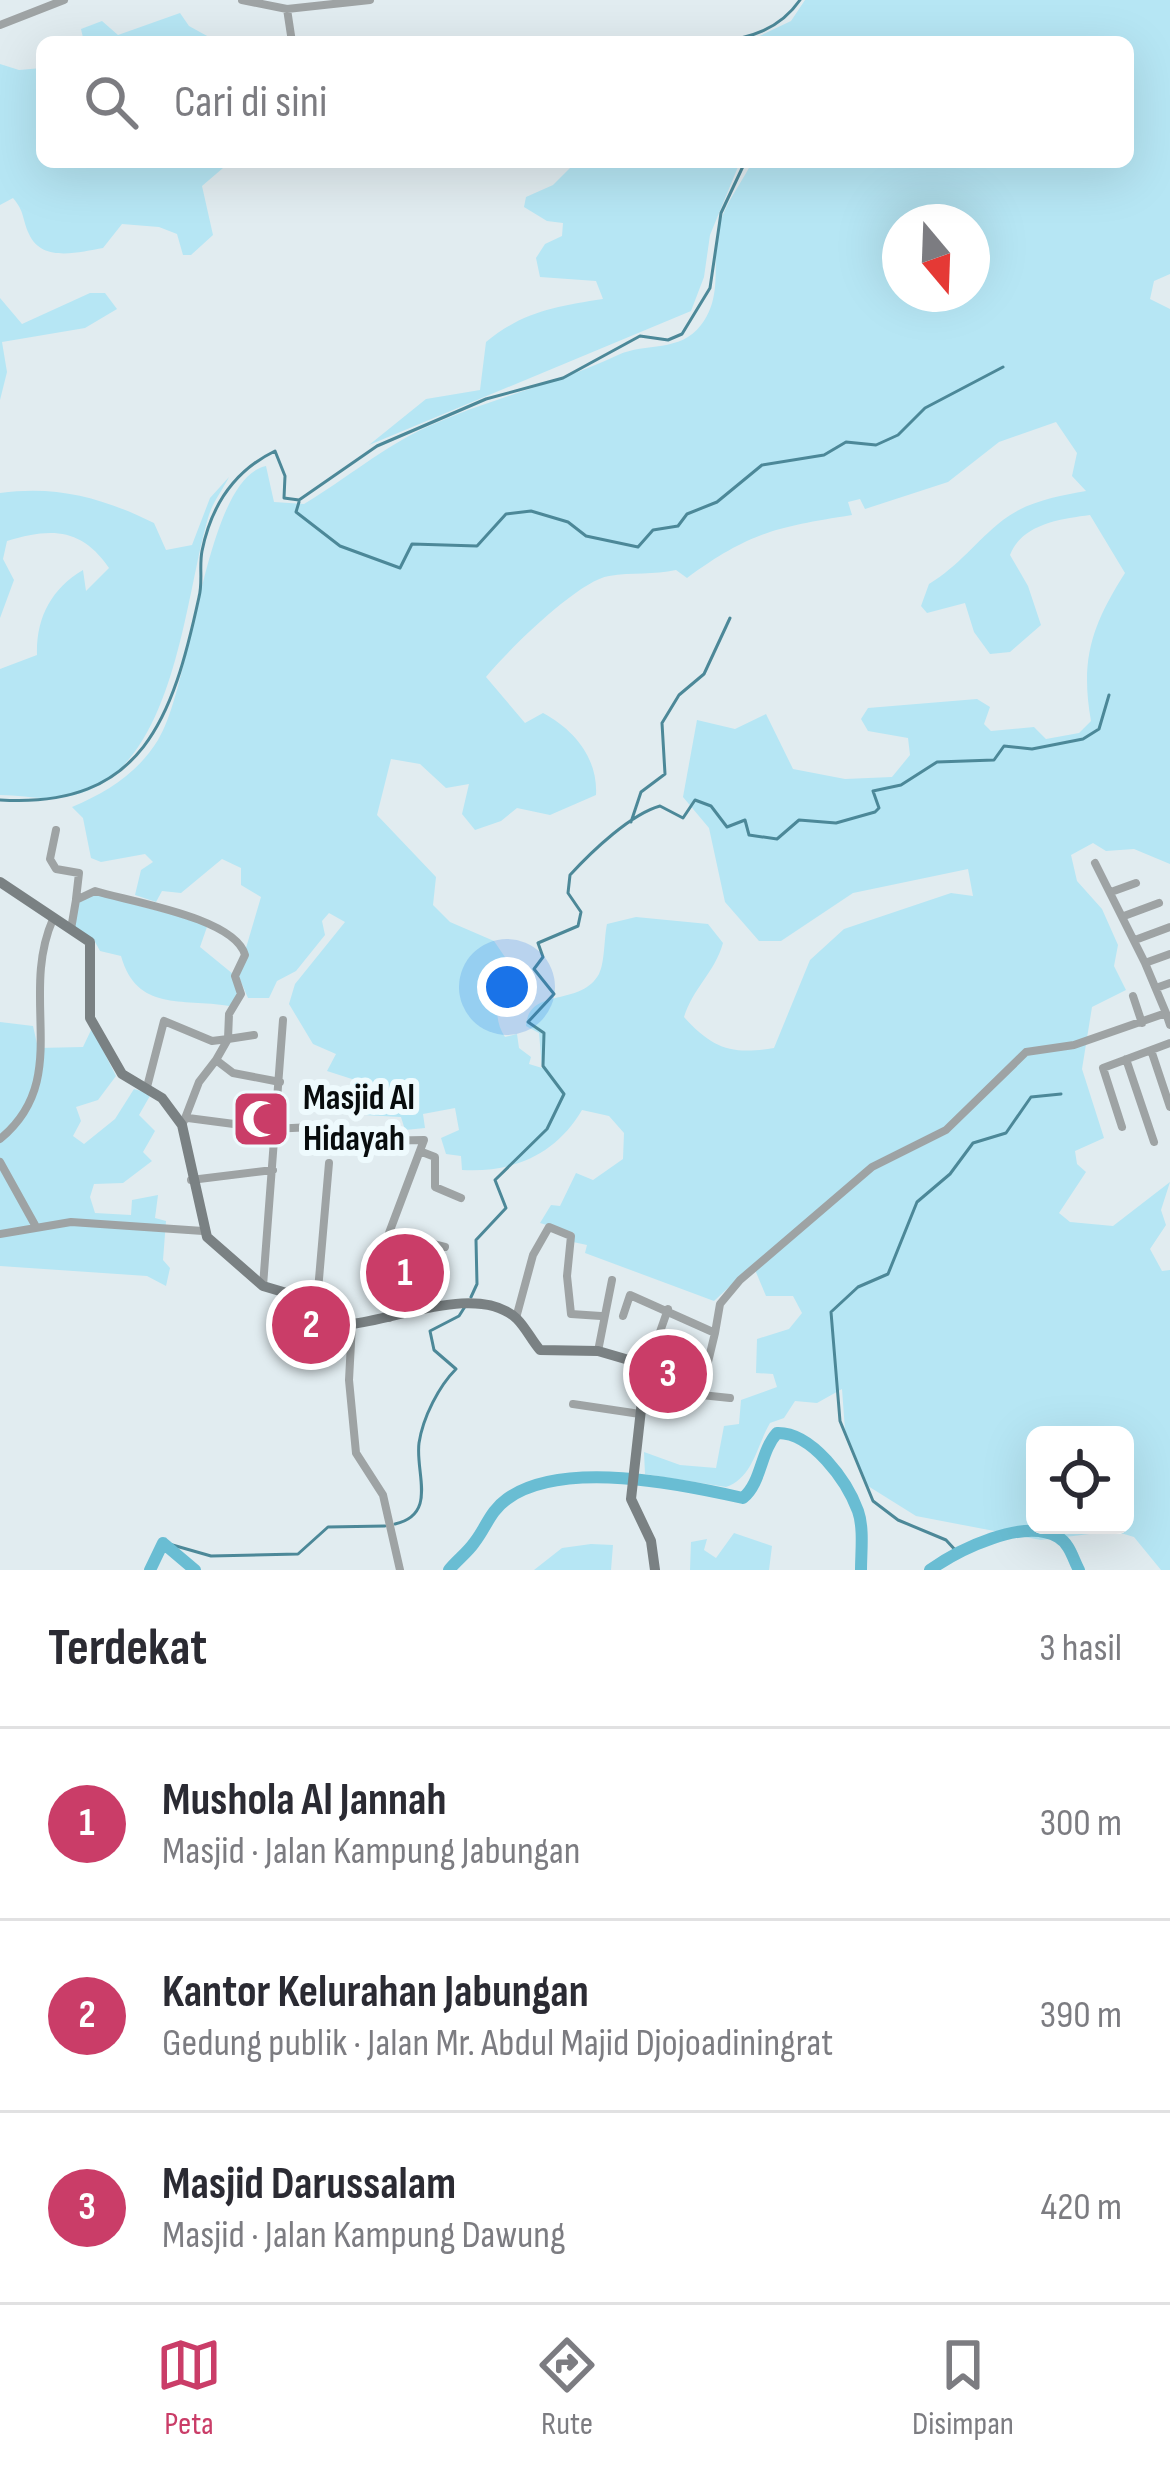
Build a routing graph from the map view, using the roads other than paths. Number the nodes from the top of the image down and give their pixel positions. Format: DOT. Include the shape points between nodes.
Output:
graph roads {
  1 [pos="64,0"];
  2 [pos="242,0"];
  3 [pos="370,0"];
  4 [pos="265,3"];
  5 [pos="287,9"];
  6 [pos="0,25"];
  7 [pos="291,36"];
  8 [pos="56,830"];
  9 [pos="1095,863"];
  10 [pos="0,881"];
  11 [pos="1136,883"];
  12 [pos="1111,892"];
  13 [pos="76,901"];
  14 [pos="1159,903"];
  15 [pos="1124,916"];
  16 [pos="53,919"];
  17 [pos="1170,927"];
  18 [pos="70,929"];
  19 [pos="1136,940"];
  20 [pos="1170,954"];
  21 [pos="1145,962"];
  22 [pos="1170,983"];
  23 [pos="1156,988"];
  24 [pos="1132,996"];
  25 [pos="1166,1013"];
  26 [pos="284,1020"];
  27 [pos="1142,1023"];
  28 [pos="1170,1025"];
  29 [pos="254,1035"];
  30 [pos="228,1039"];
  31 [pos="1170,1043"];
  32 [pos="1151,1050"];
  33 [pos="1126,1059"];
  34 [pos="217,1060"];
  35 [pos="280,1082"];
  36 [pos="147,1088"];
  37 [pos="1170,1107"];
  38 [pos="184,1122"];
  39 [pos="1122,1127"];
  40 [pos="272,1129"];
  41 [pos="0,1139"];
  42 [pos="1154,1142"];
  43 [pos="422,1152"];
  44 [pos="0,1162"];
  45 [pos="329,1163"];
  46 [pos="273,1170"];
  47 [pos="191,1180"];
  48 [pos="461,1198"];
  49 [pos="35,1225"];
  50 [pos="203,1231"];
  51 [pos="389,1233"];
  52 [pos="0,1234"];
  53 [pos="445,1247"];
  54 [pos="613,1280"];
  55 [pos="263,1286"];
  56 [pos="317,1302"];
  57 [pos="668,1309"];
  58 [pos="601,1316"];
  59 [pos="623,1316"];
  60 [pos="516,1318"];
  61 [pos="389,1320"];
  62 [pos="352,1324"];
  63 [pos="716,1333"];
  64 [pos="598,1351"];
  65 [pos="647,1368"];
  66 [pos="644,1389"];
  67 [pos="700,1396"];
  68 [pos="730,1398"];
  69 [pos="573,1404"];
  70 [pos="641,1414"];
  71 [pos="400,1570"];
  72 [pos="655,1570"];
  1 -- 6 [label="street"];
  2 -- 4 [label="street"];
  3 -- 5 [label="street"];
  4 -- 5 [label="street"];
  5 -- 7 [label="street"];
  8 -- 13 [label="street" via="50,860 79,873"];
  9 -- 12 [label="street"];
  10 -- 16 [label="street"];
  11 -- 12 [label="street"];
  12 -- 15 [label="street"];
  13 -- 18 [label="street"];
  13 -- 30 [label="street" via="95,891 213,923 238,939 245,952 235,976 242,994 229,1014"];
  14 -- 15 [label="street"];
  15 -- 19 [label="street"];
  16 -- 18 [label="street"];
  16 -- 41 [label="street" via="37,997 41,1081"];
  17 -- 19 [label="street"];
  18 -- 36 [label="street" via="94,952 90,1018 122,1074"];
  19 -- 21 [label="street"];
  20 -- 21 [label="street"];
  21 -- 23 [label="street"];
  22 -- 23 [label="street"];
  23 -- 25 [label="street"];
  24 -- 27 [label="street"];
  25 -- 27 [label="street"];
  25 -- 28 [label="street"];
  26 -- 35 [label="street"];
  27 -- 63 [label="street" via="1026,1052 946,1130 872,1167 740,1280 720,1304"];
  29 -- 30 [label="street"];
  30 -- 34 [label="street"];
  30 -- 36 [label="street" via="212,1041 164,1022"];
  31 -- 32 [label="street"];
  32 -- 33 [label="street"];
  32 -- 37 [label="street"];
  33 -- 39 [label="street" via="1103,1068"];
  33 -- 42 [label="street"];
  34 -- 35 [label="street" via="233,1073"];
  34 -- 38 [label="street"];
  35 -- 40 [label="street"];
  36 -- 38 [label="street"];
  38 -- 40 [label="street"];
  38 -- 47 [label="street"];
  40 -- 43 [label="street" via="422,1138"];
  40 -- 46 [label="street"];
  43 -- 48 [label="street" via="435,1156 435,1187"];
  43 -- 51 [label="street"];
  44 -- 49 [label="street"];
  45 -- 56 [label="street"];
  46 -- 47 [label="street"];
  46 -- 55 [label="street"];
  47 -- 50 [label="street"];
  49 -- 50 [label="street"];
  49 -- 52 [label="street"];
  50 -- 55 [label="street"];
  51 -- 53 [label="street"];
  51 -- 61 [label="street"];
  54 -- 58 [label="street"];
  55 -- 56 [label="street"];
  56 -- 62 [label="street"];
  57 -- 59 [label="street" via="630,1295"];
  57 -- 63 [label="street"];
  57 -- 65 [label="street"];
  58 -- 60 [label="street" via="571,1314 571,1237 548,1227"];
  58 -- 64 [label="street"];
  60 -- 61 [label="street" via="496,1306 464,1305"];
  60 -- 64 [label="street" via="540,1350"];
  61 -- 62 [label="street"];
  62 -- 71 [label="street" via="356,1453 383,1495"];
  63 -- 67 [label="street"];
  64 -- 65 [label="street"];
  65 -- 66 [label="street"];
  66 -- 67 [label="street"];
  66 -- 70 [label="street"];
  67 -- 68 [label="street"];
  69 -- 70 [label="street"];
  70 -- 72 [label="street" via="632,1491"];
}
